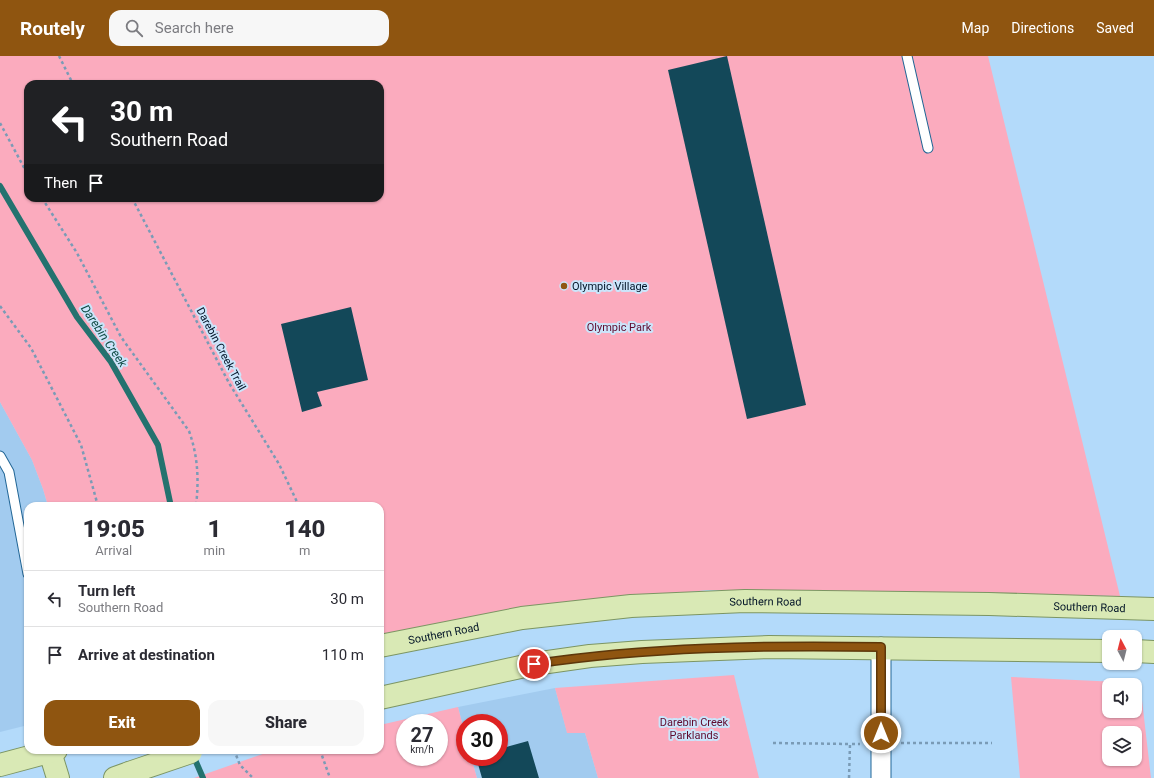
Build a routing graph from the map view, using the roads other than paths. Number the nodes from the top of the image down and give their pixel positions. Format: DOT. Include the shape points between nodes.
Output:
graph roads {
  1 [pos="908,56"];
  2 [pos="928,148"];
  3 [pos="0,456"];
  4 [pos="4,473"];
  5 [pos="24,557"];
  6 [pos="1154,609"];
  7 [pos="384,645"];
  8 [pos="881,647"];
  9 [pos="1102,651"];
  10 [pos="1142,651"];
  11 [pos="1154,652"];
  12 [pos="384,697"];
  13 [pos="41,754"];
  14 [pos="53,754"];
  15 [pos="185,754"];
  16 [pos="0,765"];
  17 [pos="122,776"];
  18 [pos="58,778"];
  19 [pos="881,778"];
  1 -- 2 [label="lane"];
  3 -- 4 [label="lane"];
  4 -- 5 [label="lane"];
  6 -- 7 [label="main road, Southern Road" via="989,604 745,602 631,606 522,618"];
  8 -- 9 [label="main road"];
  8 -- 12 [label="main road" via="769,646 590,656 534,664"];
  8 -- 19 [label="street"];
  10 -- 11 [label="main road"];
  13 -- 16 [label="main road"];
  14 -- 18 [label="main road"];
  15 -- 17 [label="main road, bridge"];
}
